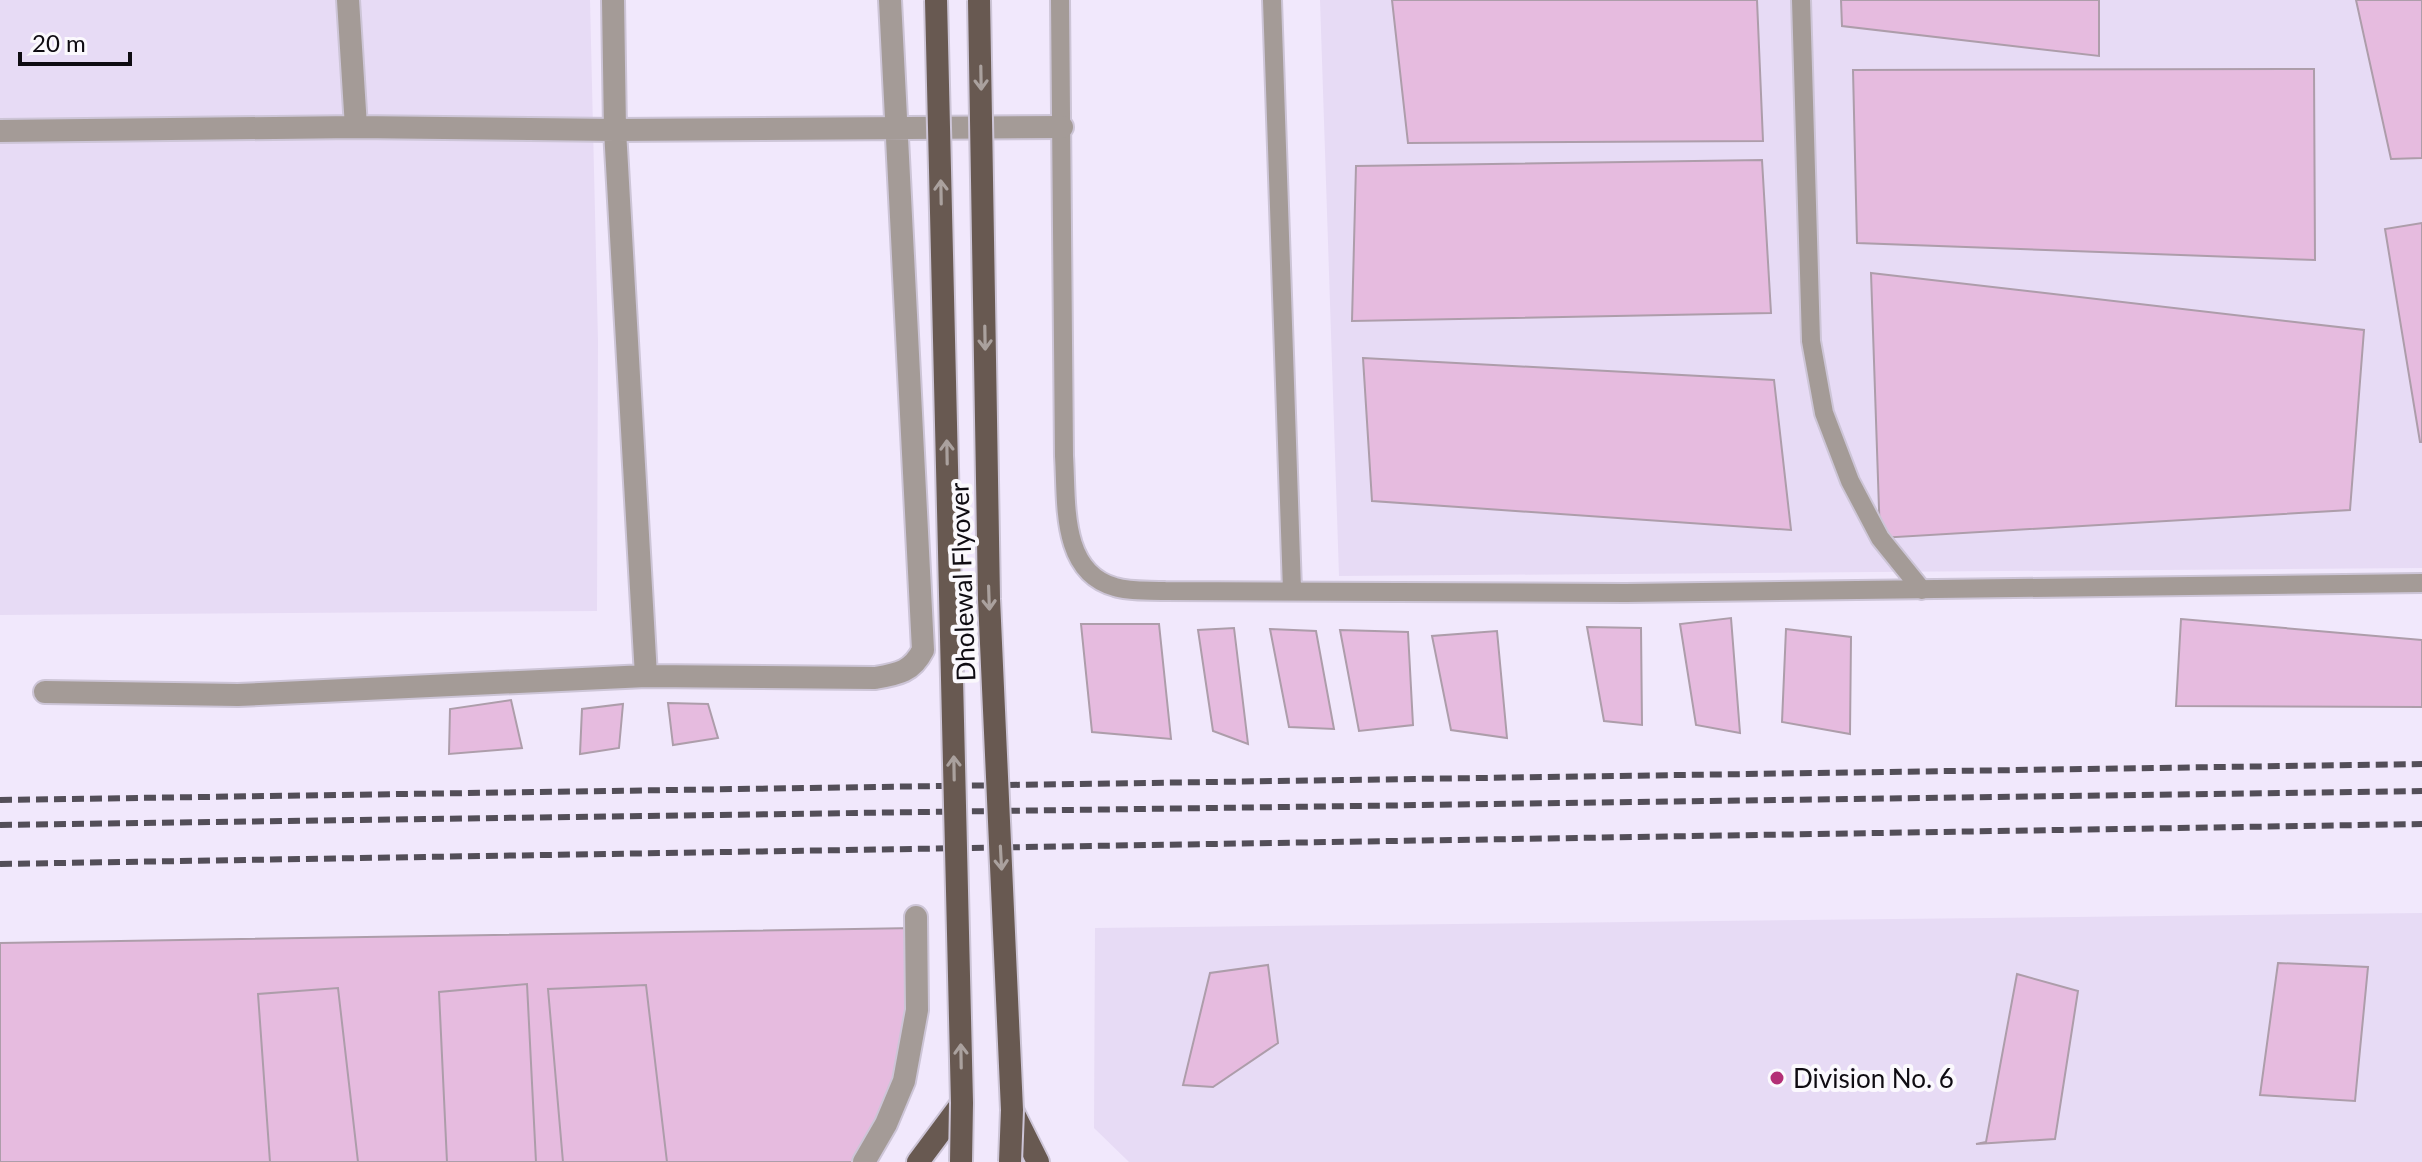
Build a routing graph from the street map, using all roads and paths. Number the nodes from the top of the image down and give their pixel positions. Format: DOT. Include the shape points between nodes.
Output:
graph roads {
  1 [pos="348,0"];
  2 [pos="613,0"];
  3 [pos="890,0"];
  4 [pos="936,0"];
  5 [pos="979,0"];
  6 [pos="1060,0"];
  7 [pos="1272,0"];
  8 [pos="1801,0"];
  9 [pos="356,127"];
  10 [pos="1062,127"];
  11 [pos="896,128"];
  12 [pos="615,130"];
  13 [pos="0,131"];
  14 [pos="2422,583"];
  15 [pos="1292,590"];
  16 [pos="1922,590"];
  17 [pos="646,676"];
  18 [pos="45,692"];
  19 [pos="916,917"];
  20 [pos="962,1103"];
  21 [pos="1012,1110"];
  22 [pos="864,1162"];
  23 [pos="918,1162"];
  24 [pos="961,1162"];
  25 [pos="1010,1162"];
  26 [pos="1038,1162"];
  1 -- 9 [label="street"];
  2 -- 12 [label="street"];
  3 -- 11 [label="street"];
  20 -- 4 [label="main road, Dholewal Flyover, one-way, bridge"];
  5 -- 21 [label="main road, Dholewal Flyover, one-way, bridge" via="989,599"];
  6 -- 10 [label="lane"];
  7 -- 15 [label="lane"];
  8 -- 16 [label="lane" via="1811,341 1824,413 1850,481 1880,538"];
  9 -- 12 [label="street"];
  9 -- 13 [label="street"];
  10 -- 11 [label="street"];
  10 -- 15 [label="lane" via="1064,456 1075,553 1085,570 1117,588"];
  11 -- 12 [label="street"];
  11 -- 17 [label="street" via="923,650 907,670 875,678"];
  12 -- 17 [label="street"];
  14 -- 16 [label="lane"];
  15 -- 16 [label="lane"];
  17 -- 18 [label="street" via="238,695"];
  19 -- 22 [label="street" via="917,1010 904,1081"];
  20 -- 23 [label="main road"];
  20 -- 24 [label="main road, Dholewal Flyover, bridge"];
  21 -- 25 [label="main road, Dholewal Flyover, bridge"];
  21 -- 26 [label="main road"];
}
